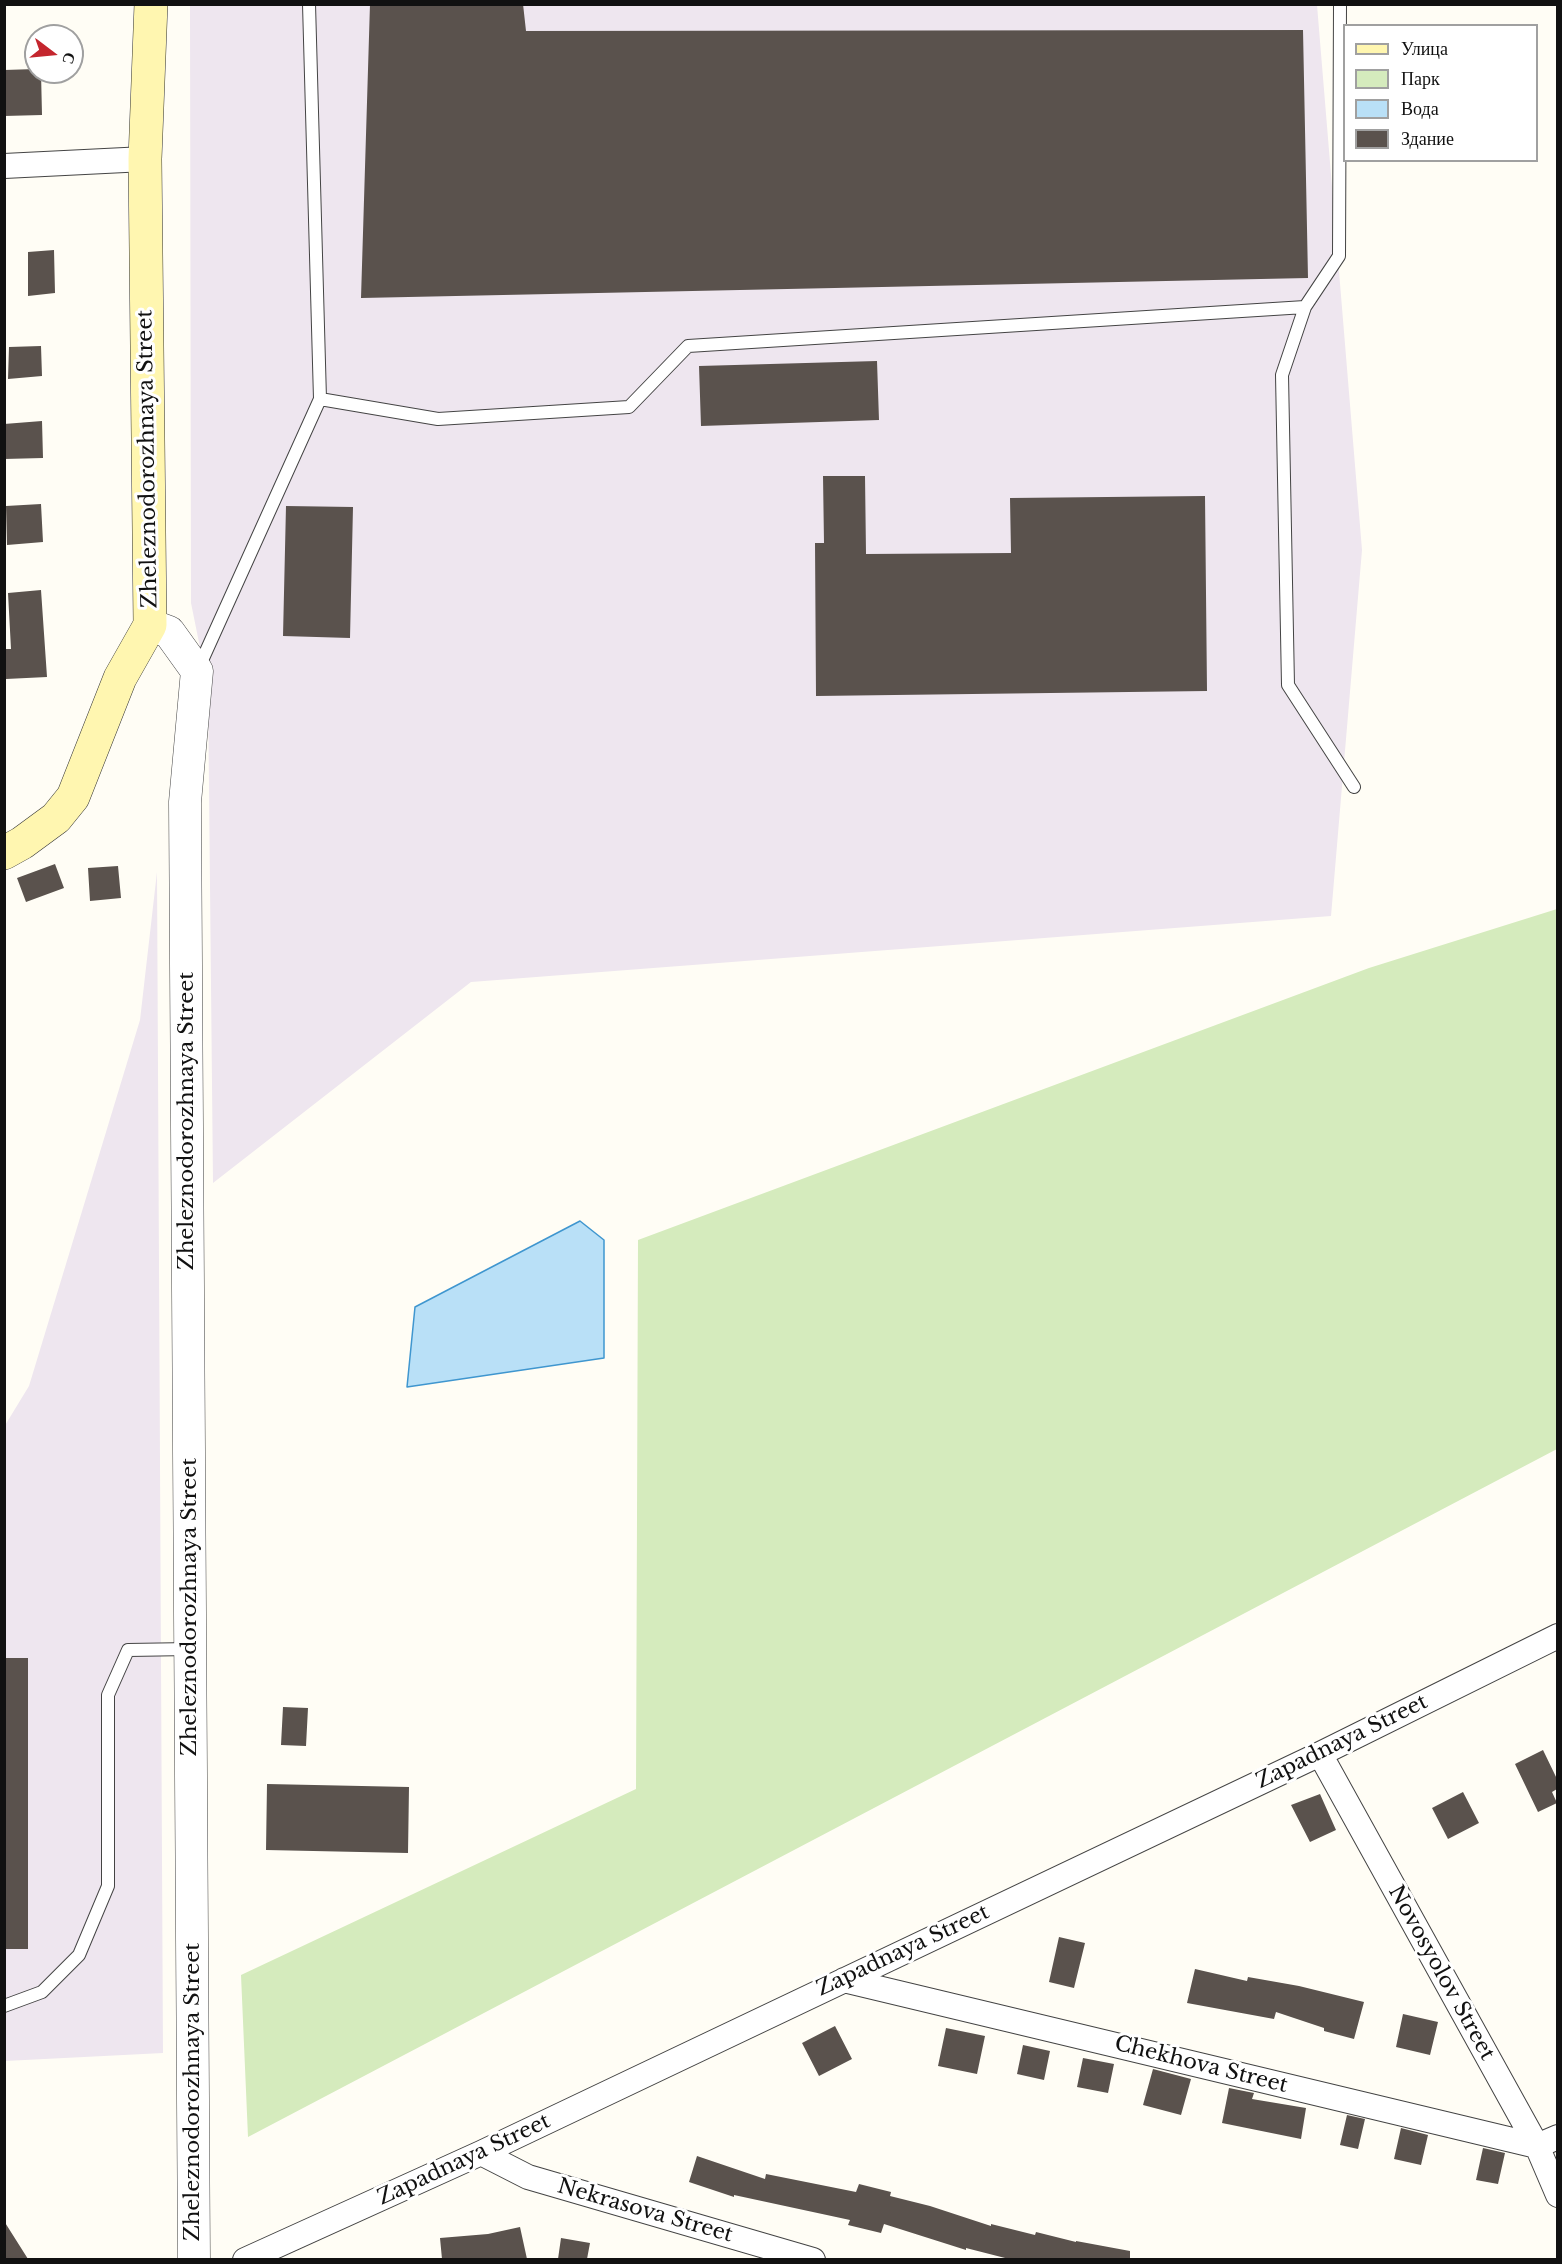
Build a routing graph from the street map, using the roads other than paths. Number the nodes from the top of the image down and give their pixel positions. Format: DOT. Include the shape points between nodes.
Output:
graph roads {
  1 [pos="151,4"];
  2 [pos="309,4"];
  3 [pos="1340,4"];
  4 [pos="145,159"];
  5 [pos="4,166"];
  6 [pos="1305,307"];
  7 [pos="320,399"];
  8 [pos="150,625"];
  9 [pos="197,671"];
  10 [pos="1354,787"];
  11 [pos="4,853"];
  12 [pos="1557,1636"];
  13 [pos="190,1648"];
  14 [pos="1320,1754"];
  15 [pos="844,1980"];
  16 [pos="4,2006"];
  17 [pos="1547,2141"];
  18 [pos="481,2153"];
  19 [pos="1557,2194"];
  20 [pos="194,2259"];
  21 [pos="245,2259"];
  22 [pos="813,2259"];
  1 -- 4 [label="main road, Zheleznodorozhnaya Street"];
  2 -- 7 [label="lane"];
  3 -- 6 [label="lane" via="1339,256"];
  4 -- 5 [label="street"];
  4 -- 8 [label="main road, Zheleznodorozhnaya Street"];
  6 -- 7 [label="lane" via="688,346 629,407 438,419"];
  6 -- 10 [label="lane" via="1282,375 1288,685"];
  7 -- 9 [label="lane"];
  8 -- 9 [label="street, Zheleznodorozhnaya Street" via="169,632"];
  8 -- 11 [label="main road" via="120,678 73,797 56,818"];
  9 -- 13 [label="street, Zheleznodorozhnaya Street" via="185,802"];
  12 -- 14 [label="street, Zapadnaya Street"];
  13 -- 16 [label="lane" via="128,1650 108,1695 108,1886 79,1955 42,1992"];
  13 -- 20 [label="street, Zheleznodorozhnaya Street"];
  14 -- 15 [label="street, Zapadnaya Street"];
  14 -- 17 [label="street, Novosyolov Street"];
  15 -- 17 [label="street, Chekhova Street"];
  15 -- 18 [label="street, Zapadnaya Street"];
  17 -- 19 [label="street, Novosyolov Street"];
  18 -- 21 [label="street, Zapadnaya Street"];
  18 -- 22 [label="street, Nekrasova Street" via="528,2177"];
}
